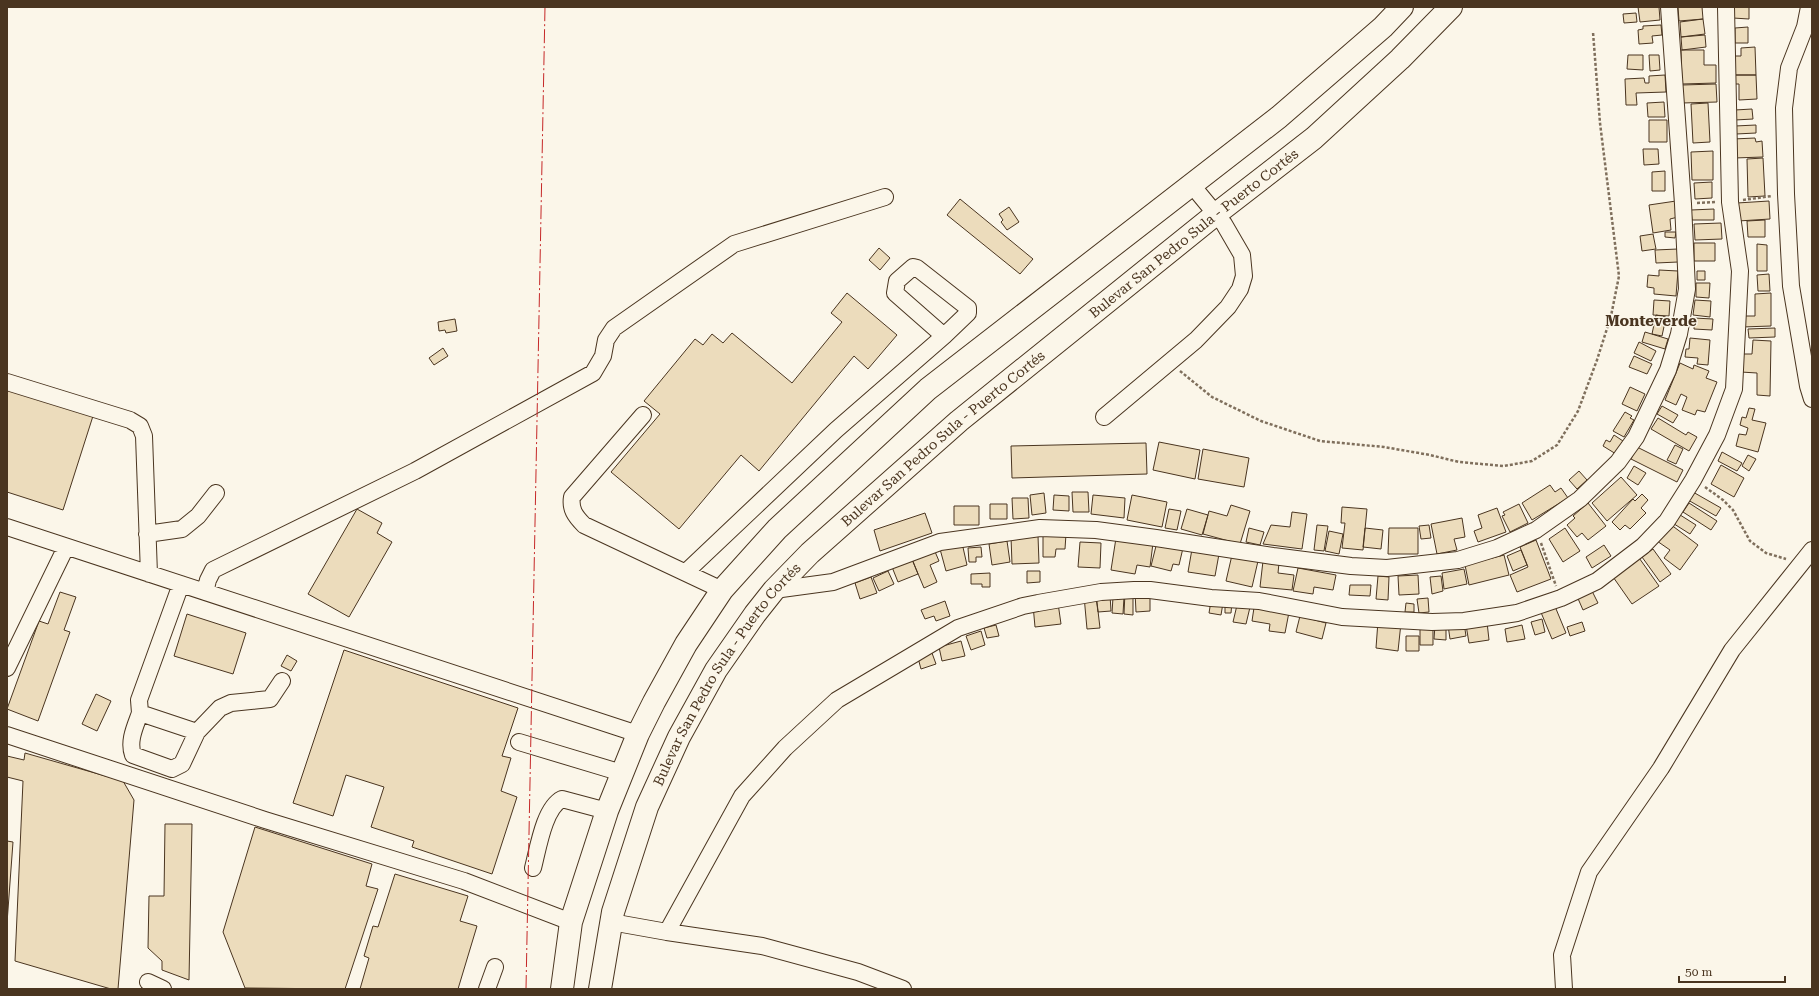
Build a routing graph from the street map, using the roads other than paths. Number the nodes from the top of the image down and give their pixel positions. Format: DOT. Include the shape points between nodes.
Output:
graph roads {
  1 [pos="1402,7"];
  2 [pos="1451,7"];
  3 [pos="1669,7"];
  4 [pos="1726,7"];
  5 [pos="1809,7"];
  6 [pos="1191,184"];
  7 [pos="885,197"];
  8 [pos="1216,214"];
  9 [pos="944,336"];
  10 [pos="7,382"];
  11 [pos="1812,400"];
  12 [pos="643,415"];
  13 [pos="1104,417"];
  14 [pos="216,492"];
  15 [pos="7,527"];
  16 [pos="147,534"];
  17 [pos="66,547"];
  18 [pos="1808,554"];
  19 [pos="686,572"];
  20 [pos="149,574"];
  21 [pos="181,584"];
  22 [pos="722,590"];
  23 [pos="774,590"];
  24 [pos="205,592"];
  25 [pos="7,668"];
  26 [pos="282,681"];
  27 [pos="140,713"];
  28 [pos="197,732"];
  29 [pos="638,734"];
  30 [pos="7,735"];
  31 [pos="519,742"];
  32 [pos="622,773"];
  33 [pos="607,811"];
  34 [pos="532,868"];
  35 [pos="571,922"];
  36 [pos="611,922"];
  37 [pos="667,932"];
  38 [pos="495,967"];
  39 [pos="148,982"];
  40 [pos="163,989"];
  41 [pos="487,989"];
  42 [pos="562,989"];
  43 [pos="600,989"];
  44 [pos="903,989"];
  45 [pos="1564,989"];
  1 -- 6 [label="highway" via="1383,27 1285,112"];
  2 -- 8 [label="highway, Bulevar San Pedro Sula - Puerto Cortés" via="1400,59 1314,138"];
  3 -- 23 [label="street" via="1687,290 1679,334 1668,370 1636,437 1618,462 1580,499 1536,530 1497,548 1458,560 1387,568 1273,556 1096,530 1040,528 940,542 833,582"];
  4 -- 37 [label="street" via="1730,202 1740,271 1734,389 1717,434 1693,480 1668,522 1643,546 1597,581 1561,598 1517,613 1464,622 1342,617 1259,601 1134,590 1101,592 1023,606 958,628 837,700 785,748 742,796"];
  5 -- 11 [label="street" via="1805,27 1789,68 1784,108 1791,286"];
  6 -- 8 [label="street"];
  6 -- 22 [label="highway" via="928,388 777,529"];
  7 -- 24 [label="street" via="734,244 614,328 606,340 603,356 593,373 415,471 213,570"];
  8 -- 13 [label="street" via="1242,255 1244,276 1240,289 1228,307 1196,340"];
  8 -- 23 [label="highway, Bulevar San Pedro Sula - Puerto Cortés" via="959,421 810,553"];
  9 -- 9 [label="street" via="895,293 897,281 914,267 968,308 968,313"];
  9 -- 19 [label="street" via="836,430"];
  10 -- 16 [label="street" via="130,420 140,426 144,436"];
  12 -- 19 [label="street" via="572,497 571,505 575,516 584,525"];
  14 -- 16 [label="street" via="198,516 182,529"];
  15 -- 17 [label="street"];
  16 -- 20 [label="street"];
  17 -- 20 [label="street"];
  17 -- 25 [label="street"];
  18 -- 45 [label="street" via="1732,650 1661,768 1589,872 1562,955"];
  19 -- 22 [label="street"];
  20 -- 21 [label="street"];
  21 -- 24 [label="street"];
  21 -- 27 [label="street" via="139,700"];
  22 -- 29 [label="highway" via="686,644"];
  23 -- 36 [label="highway, Bulevar San Pedro Sula - Puerto Cortés" via="754,614 716,670 679,737 647,807"];
  24 -- 29 [label="street"];
  26 -- 28 [label="street" via="270,699 231,703 220,708"];
  27 -- 28 [label="street"];
  27 -- 28 [label="street" via="132,737 133,756 172,769 182,764"];
  29 -- 32 [label="highway"];
  30 -- 35 [label="street" via="265,820 464,881"];
  31 -- 32 [label="street"];
  32 -- 33 [label="highway"];
  33 -- 34 [label="street" via="562,799 555,802 549,810"];
  33 -- 35 [label="highway"];
  35 -- 42 [label="highway"];
  36 -- 37 [label="street"];
  36 -- 43 [label="highway, Bulevar San Pedro Sula - Puerto Cortés"];
  37 -- 44 [label="street" via="762,946 858,972"];
  38 -- 41 [label="street"];
  39 -- 40 [label="street"];
}
